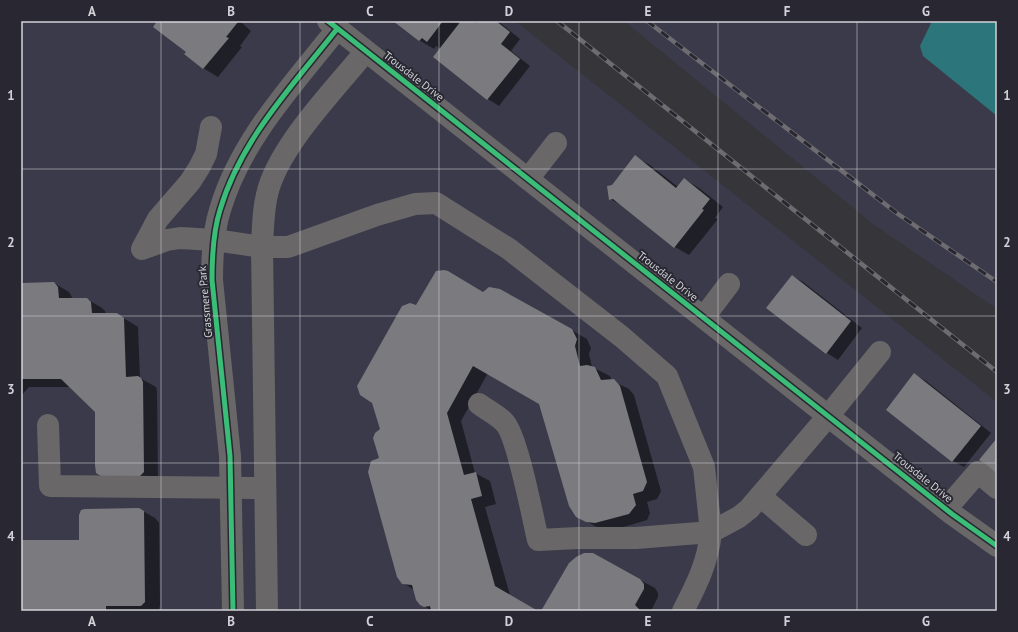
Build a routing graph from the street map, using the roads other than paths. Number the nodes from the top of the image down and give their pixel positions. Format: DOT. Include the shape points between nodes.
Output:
graph roads {
  1 [pos="332,25"];
  2 [pos="366,51"];
  3 [pos="211,127"];
  4 [pos="556,143"];
  5 [pos="528,179"];
  6 [pos="215,240"];
  7 [pos="262,247"];
  8 [pos="729,284"];
  9 [pos="704,317"];
  10 [pos="880,352"];
  11 [pos="479,404"];
  12 [pos="830,415"];
  13 [pos="48,425"];
  14 [pos="231,488"];
  15 [pos="265,488"];
  16 [pos="997,488"];
  17 [pos="760,496"];
  18 [pos="946,509"];
  19 [pos="711,532"];
  20 [pos="806,535"];
  21 [pos="997,546"];
  22 [pos="233,611"];
  23 [pos="267,611"];
  24 [pos="683,611"];
  1 -- 2 [label="street, Trousdale Drive"];
  1 -- 6 [label="street, Grassmere Park" via="262,124 235,168 219,211"];
  2 -- 5 [label="street, Trousdale Drive"];
  2 -- 7 [label="street" via="298,134 281,161 266,198"];
  3 -- 6 [label="street" via="206,154 199,168 158,219 142,249 174,239"];
  4 -- 5 [label="street"];
  5 -- 9 [label="street, Trousdale Drive"];
  6 -- 7 [label="street"];
  6 -- 14 [label="street, Grassmere Park" via="212,280"];
  7 -- 15 [label="street"];
  7 -- 19 [label="street" via="288,247 377,215 415,204 436,203 509,249 622,337 667,376 704,468"];
  8 -- 9 [label="street"];
  9 -- 12 [label="street, Trousdale Drive"];
  10 -- 12 [label="street"];
  11 -- 19 [label="street" via="508,428 538,540 636,538"];
  12 -- 17 [label="street"];
  12 -- 18 [label="street, Trousdale Drive"];
  13 -- 14 [label="street" via="50,486"];
  14 -- 15 [label="street"];
  14 -- 22 [label="street, Grassmere Park"];
  15 -- 23 [label="street"];
  16 -- 18 [label="street" via="978,472"];
  17 -- 19 [label="street" via="739,517"];
  17 -- 20 [label="street"];
  18 -- 21 [label="street, Trousdale Drive"];
  19 -- 24 [label="street" via="709,552 702,574"];
}
